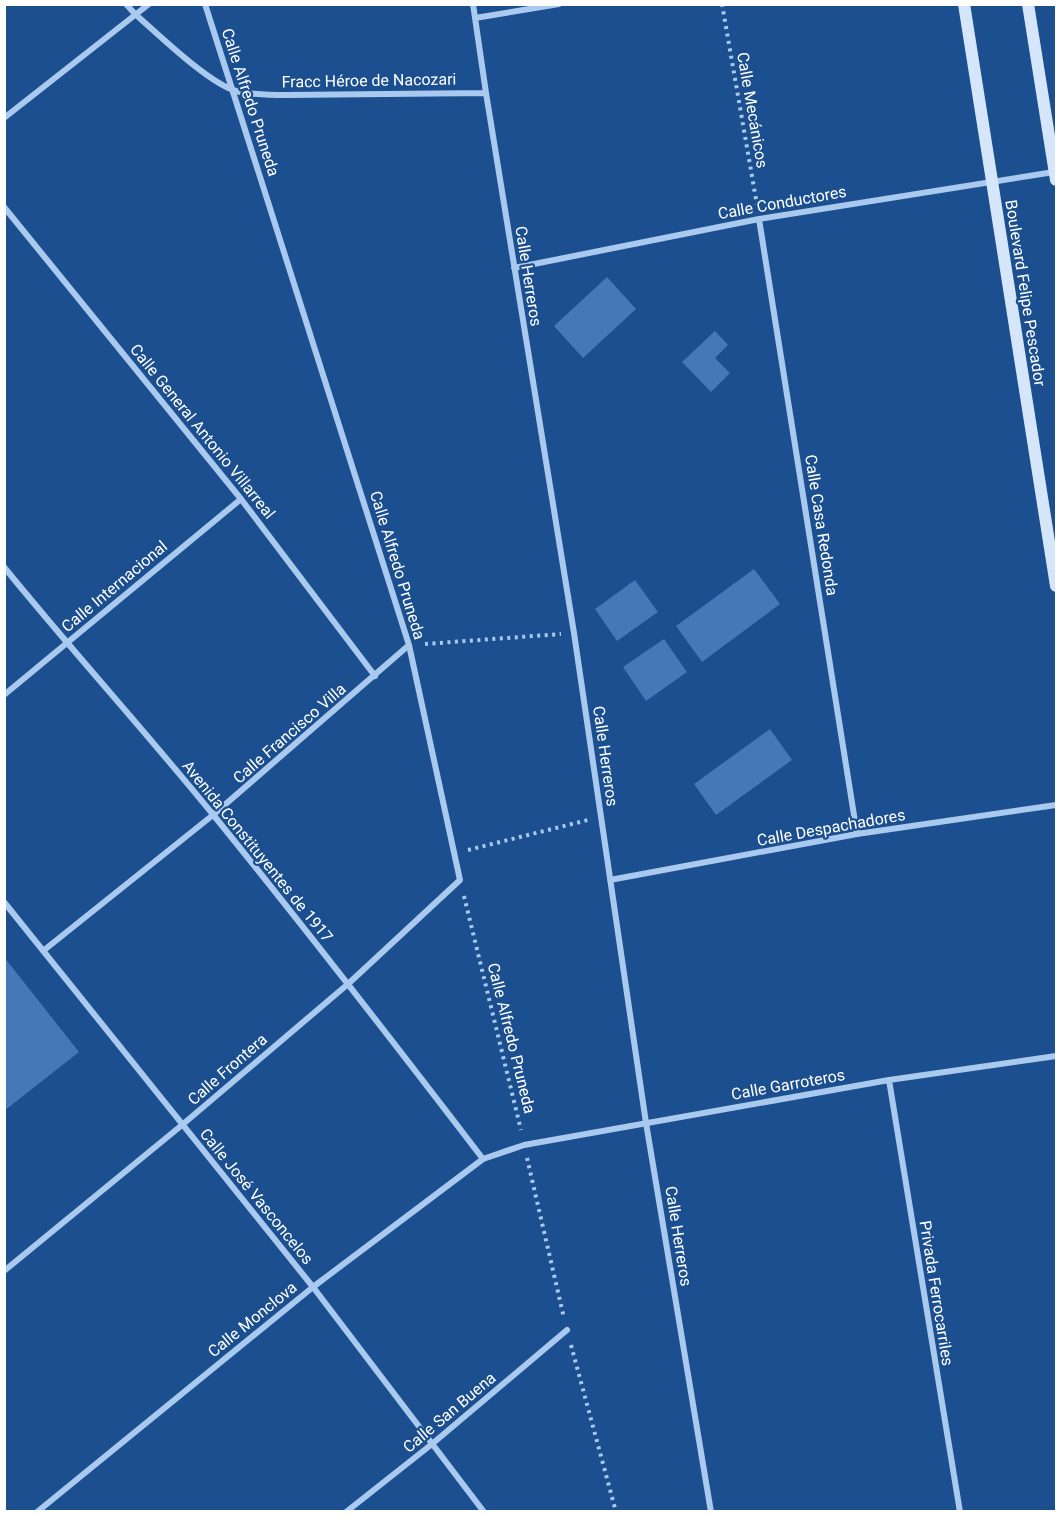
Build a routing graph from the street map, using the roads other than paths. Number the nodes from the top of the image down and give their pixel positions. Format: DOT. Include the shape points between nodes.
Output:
graph roads {
  1 [pos="126,4"];
  2 [pos="149,4"];
  3 [pos="205,4"];
  4 [pos="473,4"];
  5 [pos="559,4"];
  6 [pos="964,4"];
  7 [pos="1028,4"];
  8 [pos="135,14"];
  9 [pos="475,18"];
  10 [pos="233,90"];
  11 [pos="486,93"];
  12 [pos="4,118"];
  13 [pos="1056,174"];
  14 [pos="991,181"];
  15 [pos="4,207"];
  16 [pos="759,219"];
  17 [pos="514,268"];
  18 [pos="241,499"];
  19 [pos="4,567"];
  20 [pos="1056,586"];
  21 [pos="66,643"];
  22 [pos="409,645"];
  23 [pos="375,676"];
  24 [pos="4,695"];
  25 [pos="1056,805"];
  26 [pos="213,815"];
  27 [pos="857,834"];
  28 [pos="460,880"];
  29 [pos="610,880"];
  30 [pos="4,902"];
  31 [pos="43,951"];
  32 [pos="348,984"];
  33 [pos="1056,1056"];
  34 [pos="889,1080"];
  35 [pos="646,1123"];
  36 [pos="182,1125"];
  37 [pos="525,1145"];
  38 [pos="483,1159"];
  39 [pos="4,1271"];
  40 [pos="313,1287"];
  41 [pos="567,1330"];
  42 [pos="432,1444"];
  43 [pos="37,1512"];
  44 [pos="346,1512"];
  45 [pos="483,1512"];
  46 [pos="711,1512"];
  47 [pos="960,1512"];
  1 -- 8 [label="street, Fracc Héroe de Nacozari"];
  2 -- 8 [label="street"];
  3 -- 10 [label="street, Calle Alfredo Pruneda"];
  4 -- 9 [label="street, Calle Herreros"];
  5 -- 9 [label="street"];
  6 -- 14 [label="street, Boulevard Felipe Pescador"];
  7 -- 13 [label="street"];
  8 -- 10 [label="street, Fracc Héroe de Nacozari" via="206,74"];
  8 -- 12 [label="street"];
  9 -- 11 [label="street, Calle Herreros"];
  10 -- 11 [label="street, Fracc Héroe de Nacozari" via="287,95"];
  10 -- 22 [label="street, Calle Alfredo Pruneda"];
  11 -- 17 [label="street, Calle Herreros"];
  13 -- 14 [label="street, Calle Conductores"];
  14 -- 16 [label="street, Calle Conductores"];
  14 -- 20 [label="street, Boulevard Felipe Pescador"];
  15 -- 18 [label="street, Calle General Antonio Villarreal"];
  16 -- 17 [label="street, Calle Conductores"];
  16 -- 27 [label="street, Calle Casa Redonda"];
  17 -- 29 [label="street, Calle Herreros"];
  18 -- 21 [label="street, Calle Internacional"];
  18 -- 23 [label="street, Calle General Antonio Villarreal"];
  19 -- 21 [label="street, Avenida Constituyentes de 1917"];
  21 -- 24 [label="street, Calle Internacional"];
  21 -- 26 [label="street, Avenida Constituyentes de 1917"];
  22 -- 23 [label="street, Calle Francisco Villa"];
  22 -- 28 [label="street, Calle Alfredo Pruneda"];
  23 -- 26 [label="street, Calle Francisco Villa"];
  25 -- 27 [label="street, Calle Despachadores"];
  26 -- 31 [label="street, Calle Francisco Villa"];
  26 -- 32 [label="street, Avenida Constituyentes de 1917"];
  27 -- 29 [label="street, Calle Despachadores"];
  28 -- 32 [label="street, Calle Frontera"];
  29 -- 35 [label="street, Calle Herreros"];
  30 -- 31 [label="street, Calle José Vasconcelos"];
  31 -- 36 [label="street, Calle José Vasconcelos"];
  32 -- 36 [label="street, Calle Frontera"];
  32 -- 38 [label="street, Avenida Constituyentes de 1917"];
  33 -- 34 [label="street, Calle Garroteros"];
  34 -- 35 [label="street, Calle Garroteros"];
  34 -- 47 [label="street, Privada Ferrocarriles"];
  35 -- 37 [label="street, Calle Garroteros"];
  35 -- 46 [label="street, Calle Herreros"];
  36 -- 39 [label="street, Calle Frontera"];
  36 -- 40 [label="street, Calle José Vasconcelos"];
  37 -- 38 [label="street, Calle Monclova"];
  38 -- 40 [label="street, Calle Monclova"];
  40 -- 42 [label="street, Calle José Vasconcelos"];
  40 -- 43 [label="street, Calle Monclova"];
  41 -- 42 [label="street, Calle San Buena"];
  42 -- 44 [label="street, Calle San Buena"];
  42 -- 45 [label="street, Calle José Vasconcelos"];
}
